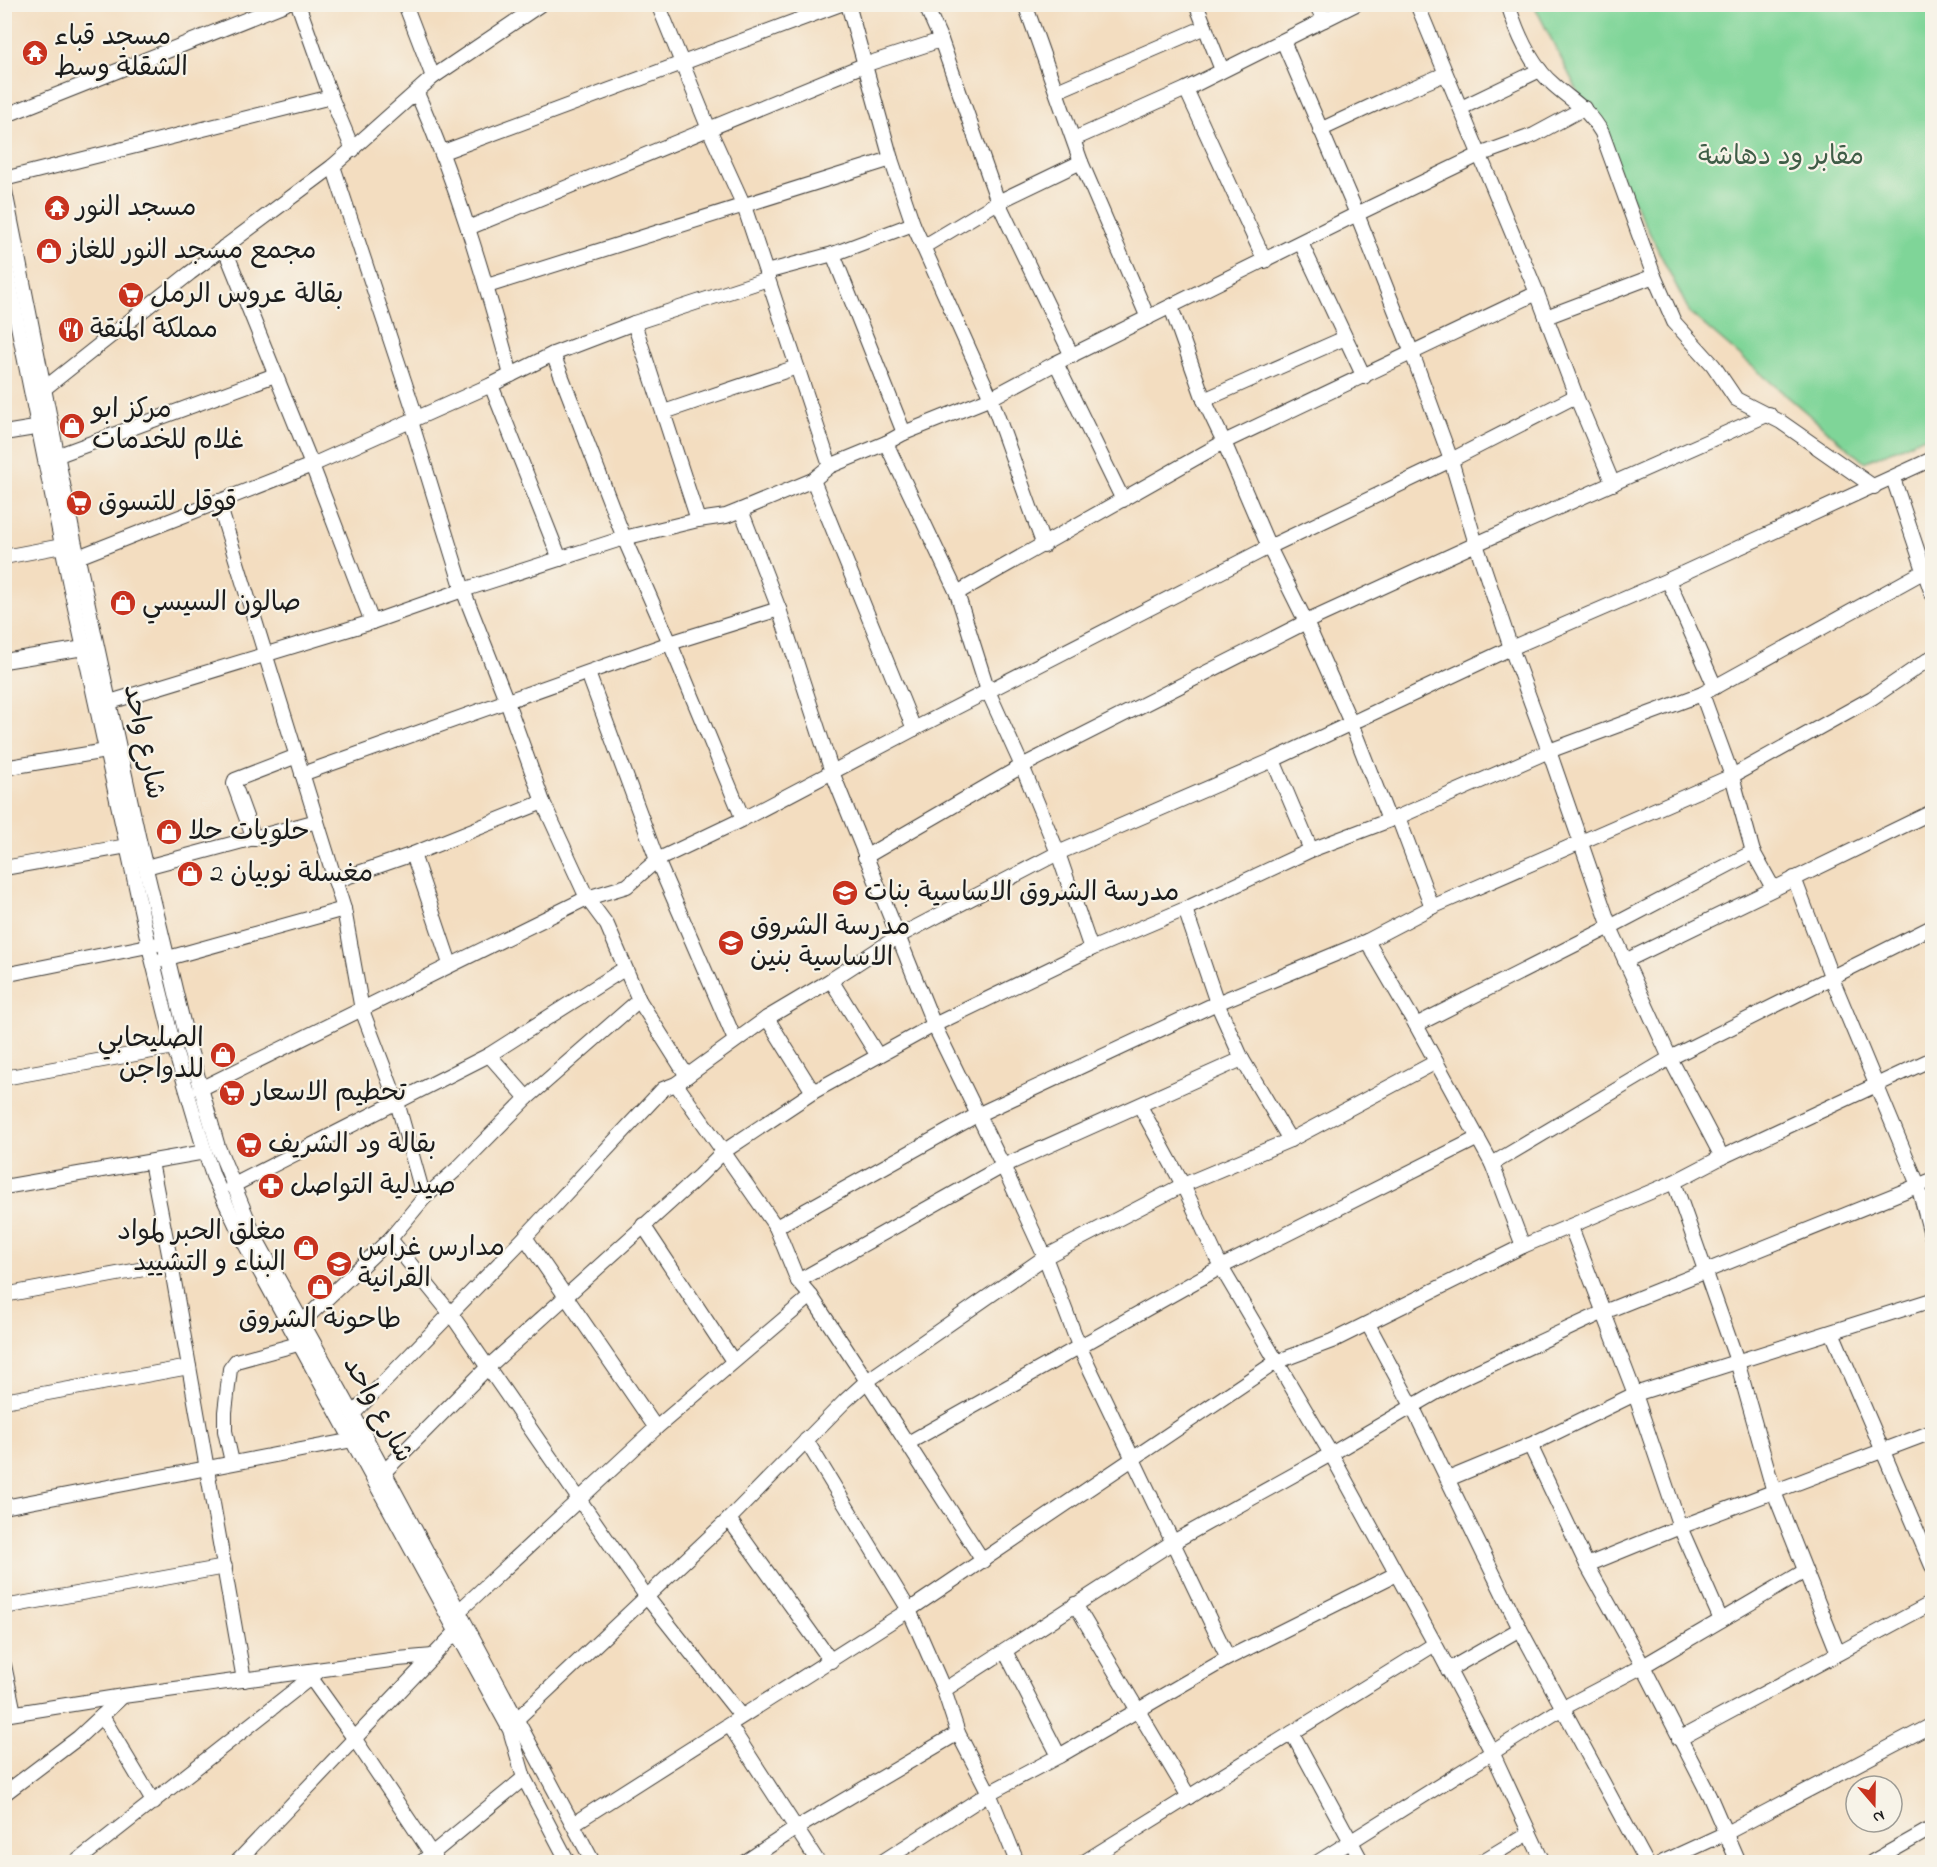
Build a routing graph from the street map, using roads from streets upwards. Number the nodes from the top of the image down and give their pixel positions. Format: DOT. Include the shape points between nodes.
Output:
graph roads {
  1 [pos="285,4"];
  2 [pos="298,4"];
  3 [pos="405,4"];
  4 [pos="541,4"];
  5 [pos="658,4"];
  6 [pos="842,4"];
  7 [pos="848,4"];
  8 [pos="925,4"];
  9 [pos="1025,4"];
  10 [pos="1196,4"];
  11 [pos="1316,4"];
  12 [pos="1356,4"];
  13 [pos="1417,4"];
  14 [pos="1508,4"];
  15 [pos="267,8"];
  16 [pos="1324,20"];
  17 [pos="1205,27"];
  18 [pos="941,40"];
  19 [pos="1283,41"];
  20 [pos="682,63"];
  21 [pos="864,65"];
  22 [pos="1222,70"];
  23 [pos="1540,70"];
  24 [pos="1445,74"];
  25 [pos="434,78"];
  26 [pos="1186,89"];
  27 [pos="1057,91"];
  28 [pos="417,93"];
  29 [pos="332,97"];
  30 [pos="1461,108"];
  31 [pos="1584,108"];
  32 [pos="4,116"];
  33 [pos="709,129"];
  34 [pos="1320,130"];
  35 [pos="1074,139"];
  36 [pos="353,150"];
  37 [pos="443,152"];
  38 [pos="1479,155"];
  39 [pos="891,159"];
  40 [pos="1082,162"];
  41 [pos="333,166"];
  42 [pos="4,179"];
  43 [pos="4,186"];
  44 [pos="998,202"];
  45 [pos="744,206"];
  46 [pos="1357,214"];
  47 [pos="913,224"];
  48 [pos="468,228"];
  49 [pos="1301,243"];
  50 [pos="224,247"];
  51 [pos="923,247"];
  52 [pos="833,254"];
  53 [pos="4,256"];
  54 [pos="1265,261"];
  55 [pos="767,275"];
  56 [pos="1654,276"];
  57 [pos="487,286"];
  58 [pos="1537,293"];
  59 [pos="1171,307"];
  60 [pos="9,308"];
  61 [pos="1546,317"];
  62 [pos="1148,318"];
  63 [pos="634,323"];
  64 [pos="1345,338"];
  65 [pos="1412,353"];
  66 [pos="553,354"];
  67 [pos="1072,356"];
  68 [pos="1056,363"];
  69 [pos="797,367"];
  70 [pos="275,375"];
  71 [pos="511,375"];
  72 [pos="1364,377"];
  73 [pos="491,385"];
  74 [pos="45,389"];
  75 [pos="1576,396"];
  76 [pos="33,398"];
  77 [pos="991,398"];
  78 [pos="1204,400"];
  79 [pos="664,412"];
  80 [pos="1769,414"];
  81 [pos="414,419"];
  82 [pos="45,426"];
  83 [pos="4,433"];
  84 [pos="904,433"];
  85 [pos="1224,442"];
  86 [pos="886,443"];
  87 [pos="52,458"];
  88 [pos="1932,459"];
  89 [pos="1451,460"];
  90 [pos="312,465"];
  91 [pos="830,466"];
  92 [pos="1893,478"];
  93 [pos="813,480"];
  94 [pos="1613,484"];
  95 [pos="1874,487"];
  96 [pos="1123,500"];
  97 [pos="218,501"];
  98 [pos="741,510"];
  99 [pos="698,520"];
  100 [pos="624,538"];
  101 [pos="1476,544"];
  102 [pos="62,546"];
  103 [pos="1044,546"];
  104 [pos="1269,548"];
  105 [pos="5,552"];
  106 [pos="78,557"];
  107 [pos="560,559"];
  108 [pos="1929,569"];
  109 [pos="1668,580"];
  110 [pos="463,590"];
  111 [pos="957,593"];
  112 [pos="1932,594"];
  113 [pos="779,609"];
  114 [pos="372,622"];
  115 [pos="1306,622"];
  116 [pos="670,643"];
  117 [pos="84,648"];
  118 [pos="1511,648"];
  119 [pos="266,653"];
  120 [pos="1932,657"];
  121 [pos="4,661"];
  122 [pos="588,673"];
  123 [pos="1715,687"];
  124 [pos="988,691"];
  125 [pos="1702,694"];
  126 [pos="110,702"];
  127 [pos="507,702"];
  128 [pos="1351,723"];
  129 [pos="108,725"];
  130 [pos="914,729"];
  131 [pos="106,751"];
  132 [pos="1549,752"];
  133 [pos="297,756"];
  134 [pos="1273,760"];
  135 [pos="1022,766"];
  136 [pos="4,768"];
  137 [pos="832,771"];
  138 [pos="302,774"];
  139 [pos="1732,776"];
  140 [pos="543,802"];
  141 [pos="1932,812"];
  142 [pos="1394,818"];
  143 [pos="743,819"];
  144 [pos="317,820"];
  145 [pos="254,839"];
  146 [pos="1580,842"];
  147 [pos="127,846"];
  148 [pos="1311,850"];
  149 [pos="1753,852"];
  150 [pos="1058,853"];
  151 [pos="413,854"];
  152 [pos="865,857"];
  153 [pos="657,860"];
  154 [pos="146,867"];
  155 [pos="4,868"];
  156 [pos="1794,878"];
  157 [pos="335,881"];
  158 [pos="1773,888"];
  159 [pos="587,898"];
  160 [pos="1432,907"];
  161 [pos="344,909"];
  162 [pos="1185,909"];
  163 [pos="1610,927"];
  164 [pos="1932,927"];
  165 [pos="899,936"];
  166 [pos="1367,941"];
  167 [pos="164,943"];
  168 [pos="149,946"];
  169 [pos="1091,949"];
  170 [pos="168,959"];
  171 [pos="1625,961"];
  172 [pos="154,963"];
  173 [pos="450,964"];
  174 [pos="624,969"];
  175 [pos="4,975"];
  176 [pos="1831,976"];
  177 [pos="831,980"];
  178 [pos="639,1000"];
  179 [pos="1217,1003"];
  180 [pos="362,1010"];
  181 [pos="767,1018"];
  182 [pos="934,1025"];
  183 [pos="1416,1025"];
  184 [pos="735,1040"];
  185 [pos="174,1047"];
  186 [pos="489,1055"];
  187 [pos="878,1056"];
  188 [pos="1670,1058"];
  189 [pos="1242,1059"];
  190 [pos="1932,1059"];
  191 [pos="1436,1062"];
  192 [pos="4,1078"];
  193 [pos="682,1080"];
  194 [pos="1875,1085"];
  195 [pos="200,1089"];
  196 [pos="813,1092"];
  197 [pos="527,1098"];
  198 [pos="397,1102"];
  199 [pos="1140,1106"];
  200 [pos="977,1115"];
  201 [pos="1478,1138"];
  202 [pos="1290,1140"];
  203 [pos="205,1152"];
  204 [pos="723,1152"];
  205 [pos="1722,1157"];
  206 [pos="151,1162"];
  207 [pos="1492,1164"];
  208 [pos="1003,1166"];
  209 [pos="1932,1180"];
  210 [pos="1674,1182"];
  211 [pos="232,1185"];
  212 [pos="1183,1185"];
  213 [pos="1918,1185"];
  214 [pos="4,1187"];
  215 [pos="424,1198"];
  216 [pos="643,1225"];
  217 [pos="776,1227"];
  218 [pos="1571,1227"];
  219 [pos="525,1238"];
  220 [pos="1932,1238"];
  221 [pos="390,1239"];
  222 [pos="1524,1246"];
  223 [pos="1045,1257"];
  224 [pos="171,1264"];
  225 [pos="1221,1267"];
  226 [pos="1706,1270"];
  227 [pos="798,1281"];
  228 [pos="4,1295"];
  229 [pos="566,1295"];
  230 [pos="811,1296"];
  231 [pos="1932,1300"];
  232 [pos="1604,1312"];
  233 [pos="451,1314"];
  234 [pos="296,1321"];
  235 [pos="1368,1324"];
  236 [pos="1832,1332"];
  237 [pos="298,1344"];
  238 [pos="1078,1346"];
  239 [pos="733,1361"];
  240 [pos="1737,1361"];
  241 [pos="1276,1362"];
  242 [pos="189,1367"];
  243 [pos="487,1368"];
  244 [pos="867,1381"];
  245 [pos="1635,1394"];
  246 [pos="4,1401"];
  247 [pos="1412,1406"];
  248 [pos="353,1414"];
  249 [pos="656,1428"];
  250 [pos="1932,1432"];
  251 [pos="353,1440"];
  252 [pos="806,1440"];
  253 [pos="908,1443"];
  254 [pos="1530,1445"];
  255 [pos="1882,1453"];
  256 [pos="1331,1454"];
  257 [pos="1131,1458"];
  258 [pos="232,1462"];
  259 [pos="207,1468"];
  260 [pos="384,1472"];
  261 [pos="1448,1479"];
  262 [pos="1774,1492"];
  263 [pos="579,1498"];
  264 [pos="4,1507"];
  265 [pos="729,1519"];
  266 [pos="1680,1527"];
  267 [pos="1173,1542"];
  268 [pos="983,1561"];
  269 [pos="1587,1565"];
  270 [pos="1932,1566"];
  271 [pos="225,1567"];
  272 [pos="1805,1571"];
  273 [pos="1396,1574"];
  274 [pos="646,1596"];
  275 [pos="1932,1603"];
  276 [pos="1075,1604"];
  277 [pos="4,1607"];
  278 [pos="909,1610"];
  279 [pos="459,1611"];
  280 [pos="1721,1620"];
  281 [pos="1520,1629"];
  282 [pos="456,1632"];
  283 [pos="1435,1644"];
  284 [pos="1005,1651"];
  285 [pos="1838,1653"];
  286 [pos="433,1656"];
  287 [pos="1228,1658"];
  288 [pos="831,1661"];
  289 [pos="4,1665"];
  290 [pos="1643,1666"];
  291 [pos="1448,1670"];
  292 [pos="315,1674"];
  293 [pos="244,1680"];
  294 [pos="944,1690"];
  295 [pos="123,1695"];
  296 [pos="1563,1708"];
  297 [pos="1137,1711"];
  298 [pos="9,1714"];
  299 [pos="102,1716"];
  300 [pos="741,1716"];
  301 [pos="518,1719"];
  302 [pos="1932,1725"];
  303 [pos="730,1726"];
  304 [pos="958,1733"];
  305 [pos="1292,1733"];
  306 [pos="354,1738"];
  307 [pos="1679,1739"];
  308 [pos="1493,1754"];
  309 [pos="1059,1756"];
  310 [pos="524,1778"];
  311 [pos="989,1793"];
  312 [pos="4,1794"];
  313 [pos="1189,1797"];
  314 [pos="154,1803"];
  315 [pos="573,1824"];
  316 [pos="795,1828"];
  317 [pos="1932,1828"];
  318 [pos="1529,1833"];
  319 [pos="1726,1833"];
  320 [pos="1351,1842"];
  321 [pos="430,1860"];
  322 [pos="76,1863"];
  323 [pos="237,1863"];
  324 [pos="568,1863"];
  325 [pos="593,1863"];
  326 [pos="745,1863"];
  327 [pos="818,1863"];
  328 [pos="882,1863"];
  329 [pos="1017,1863"];
  330 [pos="1084,1863"];
  331 [pos="1318,1863"];
  332 [pos="1362,1863"];
  333 [pos="1481,1863"];
  334 [pos="1544,1863"];
  335 [pos="1646,1863"];
  336 [pos="1663,1863"];
  337 [pos="1738,1863"];
  338 [pos="1872,1863"];
  1 -- 15 [label="street"];
  2 -- 29 [label="street"];
  3 -- 25 [label="street"];
  4 -- 25 [label="street"];
  5 -- 20 [label="street"];
  6 -- 20 [label="street"];
  7 -- 21 [label="street"];
  8 -- 18 [label="street"];
  9 -- 27 [label="street"];
  10 -- 17 [label="street"];
  11 -- 16 [label="street"];
  12 -- 16 [label="street"];
  13 -- 24 [label="street"];
  14 -- 23 [label="street" via="1520,37"];
  15 -- 32 [label="street"];
  16 -- 19 [label="street"];
  17 -- 22 [label="street"];
  17 -- 27 [label="street"];
  18 -- 21 [label="street"];
  18 -- 44 [label="street"];
  19 -- 22 [label="street"];
  19 -- 34 [label="street"];
  20 -- 33 [label="street"];
  20 -- 37 [label="street"];
  21 -- 33 [label="street"];
  21 -- 39 [label="street"];
  22 -- 26 [label="street"];
  23 -- 30 [label="street"];
  23 -- 31 [label="street"];
  24 -- 30 [label="street"];
  24 -- 34 [label="street"];
  25 -- 28 [label="street"];
  26 -- 35 [label="street"];
  26 -- 54 [label="street"];
  27 -- 35 [label="street"];
  28 -- 36 [label="street"];
  28 -- 37 [label="street"];
  29 -- 36 [label="street"];
  29 -- 42 [label="street"];
  30 -- 38 [label="street"];
  31 -- 38 [label="street" via="1534,135"];
  31 -- 56 [label="street" via="1602,134"];
  33 -- 45 [label="street"];
  33 -- 48 [label="street"];
  34 -- 46 [label="street"];
  35 -- 40 [label="street"];
  36 -- 41 [label="street"];
  37 -- 48 [label="street"];
  38 -- 46 [label="street"];
  38 -- 58 [label="street"];
  39 -- 45 [label="street"];
  39 -- 47 [label="street"];
  40 -- 44 [label="street"];
  40 -- 62 [label="street"];
  41 -- 50 [label="street"];
  41 -- 81 [label="street"];
  43 -- 74 [label="street, شارع واحد"];
  44 -- 51 [label="street"];
  44 -- 67 [label="street"];
  45 -- 55 [label="street"];
  45 -- 57 [label="street"];
  46 -- 49 [label="street"];
  46 -- 65 [label="street"];
  47 -- 51 [label="street"];
  47 -- 52 [label="street"];
  48 -- 57 [label="street"];
  49 -- 54 [label="street"];
  49 -- 64 [label="street"];
  50 -- 70 [label="street"];
  50 -- 74 [label="street"];
  51 -- 77 [label="street"];
  52 -- 55 [label="street"];
  52 -- 84 [label="street"];
  53 -- 60 [label="street, شارع واحد"];
  54 -- 59 [label="street"];
  55 -- 63 [label="street"];
  55 -- 69 [label="street"];
  56 -- 61 [label="street"];
  56 -- 80 [label="street" via="1674,322 1713,365 1736,399"];
  57 -- 71 [label="street"];
  58 -- 61 [label="street"];
  58 -- 65 [label="street"];
  59 -- 62 [label="street"];
  59 -- 78 [label="street"];
  60 -- 76 [label="street, شارع واحد"];
  61 -- 75 [label="street"];
  62 -- 67 [label="street"];
  63 -- 66 [label="street"];
  63 -- 79 [label="street"];
  64 -- 72 [label="street"];
  64 -- 78 [label="street"];
  65 -- 72 [label="street"];
  65 -- 89 [label="street"];
  66 -- 71 [label="street"];
  66 -- 100 [label="street"];
  67 -- 68 [label="street"];
  68 -- 77 [label="street"];
  68 -- 96 [label="street"];
  69 -- 79 [label="street"];
  69 -- 91 [label="street"];
  70 -- 87 [label="street"];
  70 -- 90 [label="street"];
  71 -- 73 [label="street"];
  72 -- 85 [label="street"];
  73 -- 81 [label="street"];
  73 -- 107 [label="street"];
  74 -- 76 [label="street"];
  74 -- 82 [label="street, شارع واحد"];
  75 -- 89 [label="street"];
  75 -- 94 [label="street"];
  76 -- 82 [label="street, شارع واحد"];
  77 -- 84 [label="street"];
  77 -- 103 [label="street"];
  78 -- 85 [label="street"];
  79 -- 99 [label="street"];
  80 -- 94 [label="street"];
  80 -- 95 [label="street"];
  81 -- 90 [label="street"];
  81 -- 110 [label="street"];
  82 -- 83 [label="street"];
  82 -- 87 [label="street, شارع واحد"];
  84 -- 86 [label="street"];
  85 -- 96 [label="street"];
  85 -- 104 [label="street"];
  86 -- 91 [label="street"];
  86 -- 111 [label="street"];
  87 -- 102 [label="street, شارع واحد"];
  87 -- 106 [label="street, شارع واحد"];
  88 -- 92 [label="street"];
  89 -- 101 [label="street"];
  89 -- 104 [label="street"];
  90 -- 97 [label="street"];
  90 -- 114 [label="street"];
  91 -- 93 [label="street"];
  92 -- 95 [label="street"];
  92 -- 108 [label="street"];
  93 -- 98 [label="street"];
  93 -- 130 [label="street"];
  94 -- 101 [label="street"];
  95 -- 109 [label="street"];
  96 -- 103 [label="street"];
  97 -- 106 [label="street"];
  97 -- 119 [label="street"];
  98 -- 99 [label="street"];
  98 -- 113 [label="street"];
  99 -- 100 [label="street"];
  100 -- 107 [label="street"];
  100 -- 116 [label="street"];
  101 -- 115 [label="street"];
  101 -- 118 [label="street"];
  102 -- 105 [label="street"];
  102 -- 117 [label="street, شارع واحد"];
  103 -- 111 [label="street"];
  104 -- 115 [label="street"];
  104 -- 124 [label="street"];
  106 -- 126 [label="street, شارع واحد"];
  107 -- 110 [label="street"];
  108 -- 112 [label="street"];
  108 -- 123 [label="street"];
  109 -- 118 [label="street"];
  109 -- 123 [label="street"];
  110 -- 114 [label="street"];
  110 -- 127 [label="street"];
  111 -- 124 [label="street"];
  113 -- 116 [label="street"];
  113 -- 137 [label="street"];
  114 -- 119 [label="street"];
  115 -- 128 [label="street"];
  115 -- 135 [label="street"];
  116 -- 122 [label="street"];
  116 -- 143 [label="street"];
  117 -- 121 [label="street"];
  117 -- 129 [label="street, شارع واحد"];
  118 -- 128 [label="street"];
  118 -- 132 [label="street"];
  119 -- 126 [label="street"];
  119 -- 133 [label="street"];
  120 -- 139 [label="street" via="1872,698"];
  122 -- 127 [label="street"];
  122 -- 153 [label="street"];
  123 -- 125 [label="street"];
  124 -- 130 [label="street"];
  124 -- 135 [label="street"];
  125 -- 132 [label="street"];
  125 -- 139 [label="street"];
  126 -- 129 [label="street, شارع واحد"];
  127 -- 138 [label="street"];
  127 -- 140 [label="street"];
  128 -- 134 [label="street"];
  128 -- 142 [label="street"];
  129 -- 131 [label="street, شارع واحد"];
  129 -- 154 [label="street, شارع واحد"];
  130 -- 137 [label="street"];
  131 -- 136 [label="street"];
  131 -- 147 [label="street, شارع واحد"];
  132 -- 142 [label="street"];
  132 -- 146 [label="street"];
  133 -- 138 [label="street"];
  133 -- 145 [label="street" via="235,780"];
  134 -- 148 [label="street"];
  134 -- 150 [label="street"];
  135 -- 150 [label="street"];
  135 -- 152 [label="street"];
  137 -- 143 [label="street"];
  137 -- 152 [label="street"];
  138 -- 144 [label="street"];
  139 -- 146 [label="street"];
  139 -- 149 [label="street"];
  140 -- 151 [label="street"];
  140 -- 159 [label="street"];
  141 -- 156 [label="street"];
  142 -- 148 [label="street"];
  142 -- 160 [label="street"];
  143 -- 153 [label="street"];
  144 -- 145 [label="street"];
  144 -- 157 [label="street"];
  145 -- 154 [label="street"];
  146 -- 160 [label="street"];
  146 -- 163 [label="street"];
  147 -- 155 [label="street"];
  147 -- 168 [label="street, شارع واحد"];
  148 -- 162 [label="street"];
  149 -- 158 [label="street"];
  149 -- 163 [label="street"];
  150 -- 165 [label="street"];
  150 -- 169 [label="street"];
  151 -- 157 [label="street"];
  151 -- 173 [label="street"];
  152 -- 165 [label="street"];
  153 -- 159 [label="street" via="627,886"];
  153 -- 184 [label="street"];
  154 -- 167 [label="street, شارع واحد"];
  156 -- 158 [label="street"];
  156 -- 176 [label="street"];
  157 -- 161 [label="street"];
  158 -- 171 [label="street"];
  159 -- 173 [label="street"];
  159 -- 174 [label="street" via="607,925"];
  160 -- 166 [label="street"];
  161 -- 170 [label="street"];
  161 -- 180 [label="street"];
  162 -- 169 [label="street"];
  162 -- 179 [label="street"];
  163 -- 171 [label="street"];
  163 -- 183 [label="street"];
  164 -- 176 [label="street"];
  165 -- 177 [label="street"];
  165 -- 182 [label="street"];
  166 -- 179 [label="street"];
  166 -- 183 [label="street"];
  167 -- 168 [label="street"];
  167 -- 170 [label="street, شارع واحد"];
  168 -- 172 [label="street, شارع واحد"];
  168 -- 175 [label="street"];
  169 -- 182 [label="street"];
  170 -- 172 [label="street"];
  170 -- 195 [label="street, شارع واحد"];
  171 -- 188 [label="street"];
  172 -- 185 [label="street, شارع واحد"];
  173 -- 180 [label="street"];
  174 -- 178 [label="street"];
  174 -- 186 [label="street"];
  176 -- 188 [label="street"];
  176 -- 194 [label="street"];
  177 -- 181 [label="street"];
  177 -- 187 [label="street"];
  178 -- 193 [label="street"];
  178 -- 197 [label="street"];
  179 -- 189 [label="street"];
  179 -- 200 [label="street"];
  180 -- 195 [label="street"];
  180 -- 198 [label="street"];
  181 -- 184 [label="street"];
  181 -- 196 [label="street"];
  182 -- 187 [label="street"];
  182 -- 200 [label="street"];
  183 -- 191 [label="street"];
  184 -- 193 [label="street"];
  185 -- 192 [label="street"];
  185 -- 203 [label="street, شارع واحد"];
  186 -- 197 [label="street"];
  186 -- 198 [label="street"];
  187 -- 196 [label="street"];
  188 -- 205 [label="street"];
  188 -- 207 [label="street"];
  189 -- 199 [label="street"];
  189 -- 202 [label="street"];
  190 -- 194 [label="street"];
  191 -- 201 [label="street"];
  191 -- 202 [label="street"];
  193 -- 204 [label="street"];
  193 -- 219 [label="street" via="663,1089"];
  194 -- 205 [label="street"];
  194 -- 213 [label="street"];
  195 -- 211 [label="street, شارع واحد"];
  196 -- 204 [label="street"];
  197 -- 215 [label="street"];
  198 -- 211 [label="street"];
  198 -- 215 [label="street"];
  199 -- 208 [label="street"];
  199 -- 212 [label="street"];
  200 -- 208 [label="street"];
  200 -- 217 [label="street"];
  201 -- 207 [label="street"];
  201 -- 225 [label="street"];
  202 -- 212 [label="street"];
  203 -- 206 [label="street"];
  203 -- 234 [label="street, شارع واحد" via="245,1244"];
  204 -- 216 [label="street"];
  204 -- 217 [label="street"];
  205 -- 210 [label="street"];
  206 -- 214 [label="street"];
  206 -- 224 [label="street"];
  207 -- 222 [label="street"];
  208 -- 223 [label="street"];
  208 -- 227 [label="street"];
  209 -- 213 [label="street"];
  210 -- 218 [label="street"];
  210 -- 226 [label="street"];
  211 -- 234 [label="street, شارع واحد"];
  212 -- 223 [label="street"];
  212 -- 225 [label="street"];
  213 -- 220 [label="street"];
  213 -- 226 [label="street"];
  215 -- 221 [label="street"];
  216 -- 229 [label="street"];
  216 -- 239 [label="street"];
  217 -- 227 [label="street"];
  218 -- 222 [label="street"];
  218 -- 232 [label="street"];
  219 -- 229 [label="street"];
  219 -- 233 [label="street"];
  221 -- 233 [label="street"];
  221 -- 234 [label="street"];
  222 -- 235 [label="street"];
  223 -- 238 [label="street"];
  223 -- 244 [label="street"];
  224 -- 228 [label="street"];
  224 -- 242 [label="street"];
  225 -- 238 [label="street"];
  225 -- 241 [label="street"];
  226 -- 232 [label="street"];
  226 -- 240 [label="street"];
  227 -- 230 [label="street"];
  229 -- 243 [label="street"];
  229 -- 249 [label="street"];
  230 -- 239 [label="street"];
  230 -- 244 [label="street"];
  231 -- 236 [label="street"];
  232 -- 245 [label="street"];
  232 -- 247 [label="street" via="1456,1381"];
  233 -- 243 [label="street"];
  233 -- 248 [label="street"];
  234 -- 237 [label="street, شارع واحد"];
  234 -- 248 [label="street, شارع واحد"];
  235 -- 241 [label="street"];
  235 -- 247 [label="street"];
  236 -- 240 [label="street"];
  236 -- 255 [label="street"];
  237 -- 251 [label="street, شارع واحد"];
  237 -- 258 [label="street" via="236,1361 230,1369 224,1421"];
  238 -- 253 [label="street"];
  238 -- 257 [label="street"];
  239 -- 249 [label="street"];
  240 -- 245 [label="street"];
  240 -- 262 [label="street"];
  241 -- 256 [label="street"];
  241 -- 257 [label="street"];
  242 -- 246 [label="street"];
  242 -- 259 [label="street"];
  243 -- 260 [label="street"];
  243 -- 263 [label="street"];
  244 -- 252 [label="street"];
  244 -- 253 [label="street"];
  245 -- 254 [label="street"];
  245 -- 266 [label="street"];
  247 -- 256 [label="street"];
  247 -- 261 [label="street"];
  248 -- 260 [label="street, شارع واحد"];
  249 -- 263 [label="street"];
  250 -- 255 [label="street"];
  251 -- 258 [label="street"];
  251 -- 282 [label="street, شارع واحد"];
  252 -- 265 [label="street"];
  252 -- 278 [label="street"];
  253 -- 268 [label="street"];
  254 -- 261 [label="street"];
  254 -- 269 [label="street"];
  255 -- 262 [label="street"];
  255 -- 270 [label="street"];
  256 -- 267 [label="street"];
  256 -- 273 [label="street"];
  257 -- 267 [label="street"];
  257 -- 268 [label="street"];
  258 -- 259 [label="street"];
  259 -- 264 [label="street"];
  259 -- 271 [label="street"];
  260 -- 279 [label="street, شارع واحد"];
  261 -- 281 [label="street"];
  262 -- 266 [label="street"];
  262 -- 272 [label="street"];
  263 -- 274 [label="street"];
  263 -- 279 [label="street"];
  265 -- 274 [label="street"];
  265 -- 288 [label="street"];
  266 -- 269 [label="street"];
  266 -- 280 [label="street"];
  267 -- 276 [label="street"];
  267 -- 287 [label="street"];
  268 -- 278 [label="street"];
  269 -- 290 [label="street"];
  271 -- 277 [label="street"];
  271 -- 293 [label="street"];
  272 -- 280 [label="street"];
  272 -- 285 [label="street"];
  273 -- 283 [label="street"];
  273 -- 287 [label="street"];
  274 -- 300 [label="street"];
  274 -- 301 [label="street"];
  275 -- 285 [label="street"];
  276 -- 284 [label="street"];
  276 -- 297 [label="street"];
  278 -- 288 [label="street"];
  278 -- 294 [label="street"];
  279 -- 282 [label="street"];
  279 -- 301 [label="street, شارع واحد"];
  280 -- 290 [label="street"];
  281 -- 291 [label="street"];
  281 -- 296 [label="street"];
  282 -- 286 [label="street"];
  282 -- 310 [label="street, شارع واحد" via="510,1730"];
  283 -- 291 [label="street"];
  283 -- 305 [label="street"];
  284 -- 294 [label="street"];
  284 -- 309 [label="street"];
  285 -- 307 [label="street"];
  286 -- 292 [label="street"];
  286 -- 306 [label="street"];
  287 -- 297 [label="street"];
  288 -- 300 [label="street"];
  289 -- 298 [label="street"];
  290 -- 296 [label="street"];
  290 -- 307 [label="street"];
  291 -- 308 [label="street"];
  292 -- 293 [label="street"];
  292 -- 306 [label="street"];
  292 -- 314 [label="street"];
  293 -- 295 [label="street"];
  294 -- 304 [label="street"];
  295 -- 298 [label="street"];
  295 -- 299 [label="street"];
  296 -- 308 [label="street"];
  296 -- 335 [label="street"];
  297 -- 309 [label="street"];
  297 -- 313 [label="street"];
  299 -- 312 [label="street"];
  299 -- 314 [label="street"];
  300 -- 303 [label="street"];
  301 -- 315 [label="street, شارع واحد"];
  302 -- 319 [label="street"];
  303 -- 315 [label="street"];
  303 -- 316 [label="street"];
  304 -- 311 [label="street"];
  304 -- 316 [label="street"];
  305 -- 313 [label="street"];
  305 -- 320 [label="street"];
  306 -- 321 [label="street"];
  306 -- 323 [label="street"];
  307 -- 319 [label="street"];
  308 -- 318 [label="street"];
  308 -- 320 [label="street"];
  309 -- 311 [label="street"];
  310 -- 321 [label="street"];
  310 -- 324 [label="street, شارع واحد"];
  311 -- 328 [label="street"];
  311 -- 329 [label="street"];
  313 -- 330 [label="street"];
  314 -- 322 [label="street"];
  315 -- 325 [label="street, شارع واحد"];
  316 -- 326 [label="street"];
  316 -- 327 [label="street"];
  317 -- 338 [label="street"];
  318 -- 333 [label="street"];
  318 -- 334 [label="street"];
  319 -- 336 [label="street"];
  319 -- 337 [label="street"];
  320 -- 331 [label="street"];
  320 -- 332 [label="street"];
}
